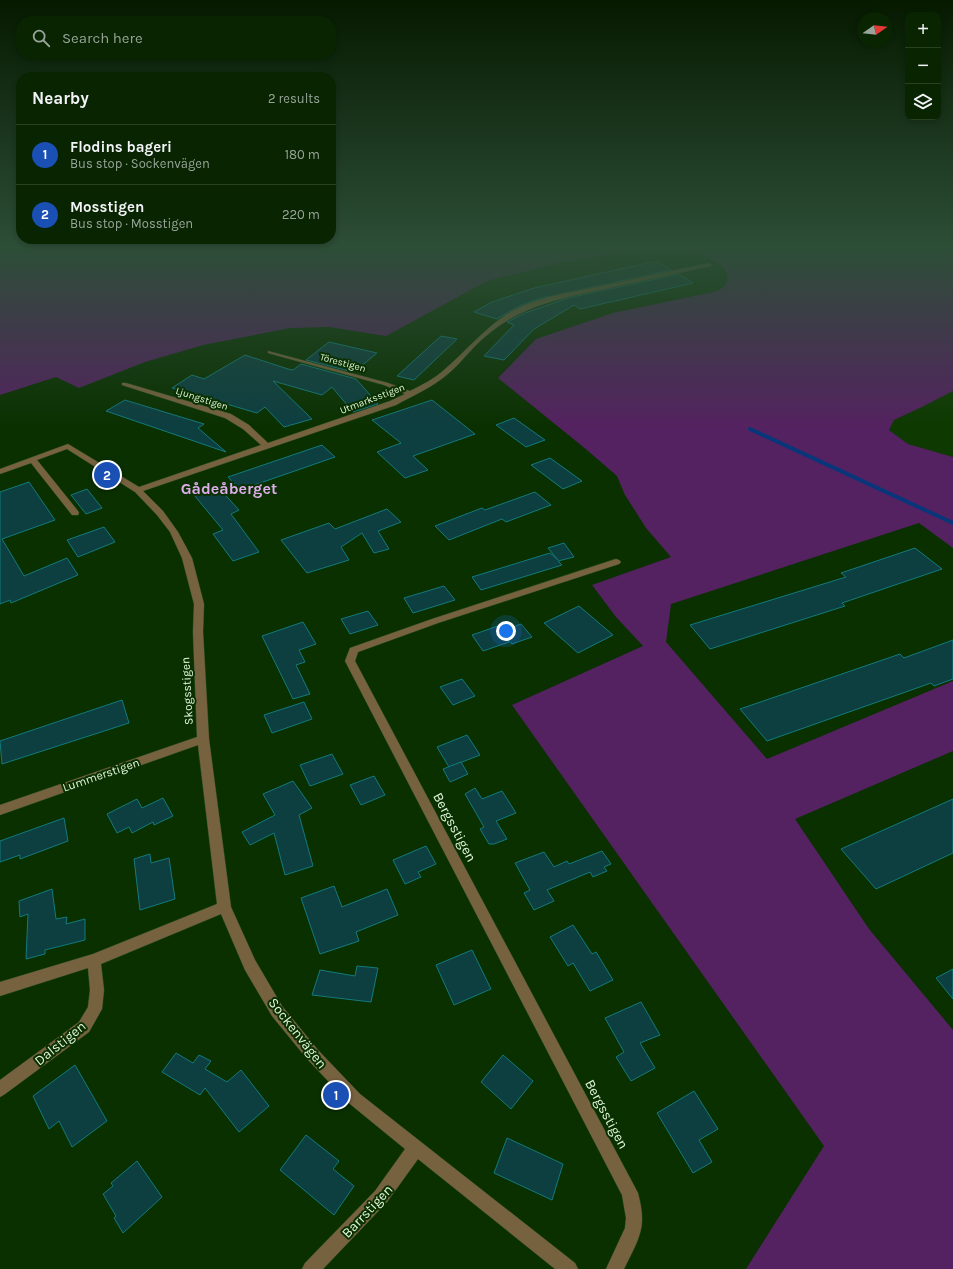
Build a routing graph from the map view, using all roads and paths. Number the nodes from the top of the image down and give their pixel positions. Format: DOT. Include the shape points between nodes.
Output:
graph roads {
  1 [pos="523,309"];
  2 [pos="270,352"];
  3 [pos="124,384"];
  4 [pos="410,394"];
  5 [pos="264,446"];
  6 [pos="33,460"];
  7 [pos="0,472"];
  8 [pos="138,490"];
  9 [pos="75,513"];
  10 [pos="616,562"];
  11 [pos="203,739"];
  12 [pos="0,810"];
  13 [pos="224,907"];
  14 [pos="94,960"];
  15 [pos="0,989"];
  16 [pos="0,1089"];
  17 [pos="416,1147"];
  18 [pos="311,1269"];
  19 [pos="569,1269"];
  20 [pos="615,1269"];
  1 -- 4 [label="street, Utmarksstigen" via="499,322 483,335 446,372"];
  2 -- 4 [label="street, Törestigen" via="386,384"];
  3 -- 5 [label="street, Ljungstigen" via="228,416 246,427"];
  4 -- 5 [label="street, Utmarksstigen" via="393,403"];
  5 -- 8 [label="street, Utmarksstigen"];
  6 -- 7 [label="street"];
  6 -- 8 [label="street, Skogsstigen" via="68,446"];
  6 -- 9 [label="street"];
  8 -- 11 [label="street, Skogsstigen" via="174,532 193,577 199,604"];
  10 -- 20 [label="street, Bergsstigen" via="354,650 350,661 630,1193 633,1229"];
  11 -- 12 [label="street, Lummerstigen"];
  11 -- 13 [label="street, Skogsstigen"];
  13 -- 14 [label="street"];
  13 -- 17 [label="street, Sockenvägen" via="254,971 277,1010 309,1050 355,1098"];
  14 -- 15 [label="street"];
  14 -- 16 [label="street, Dalstigen" via="97,990 95,1009 84,1027"];
  17 -- 18 [label="street, Barrstigen" via="388,1190"];
  17 -- 19 [label="street, Sockenvägen"];
}
